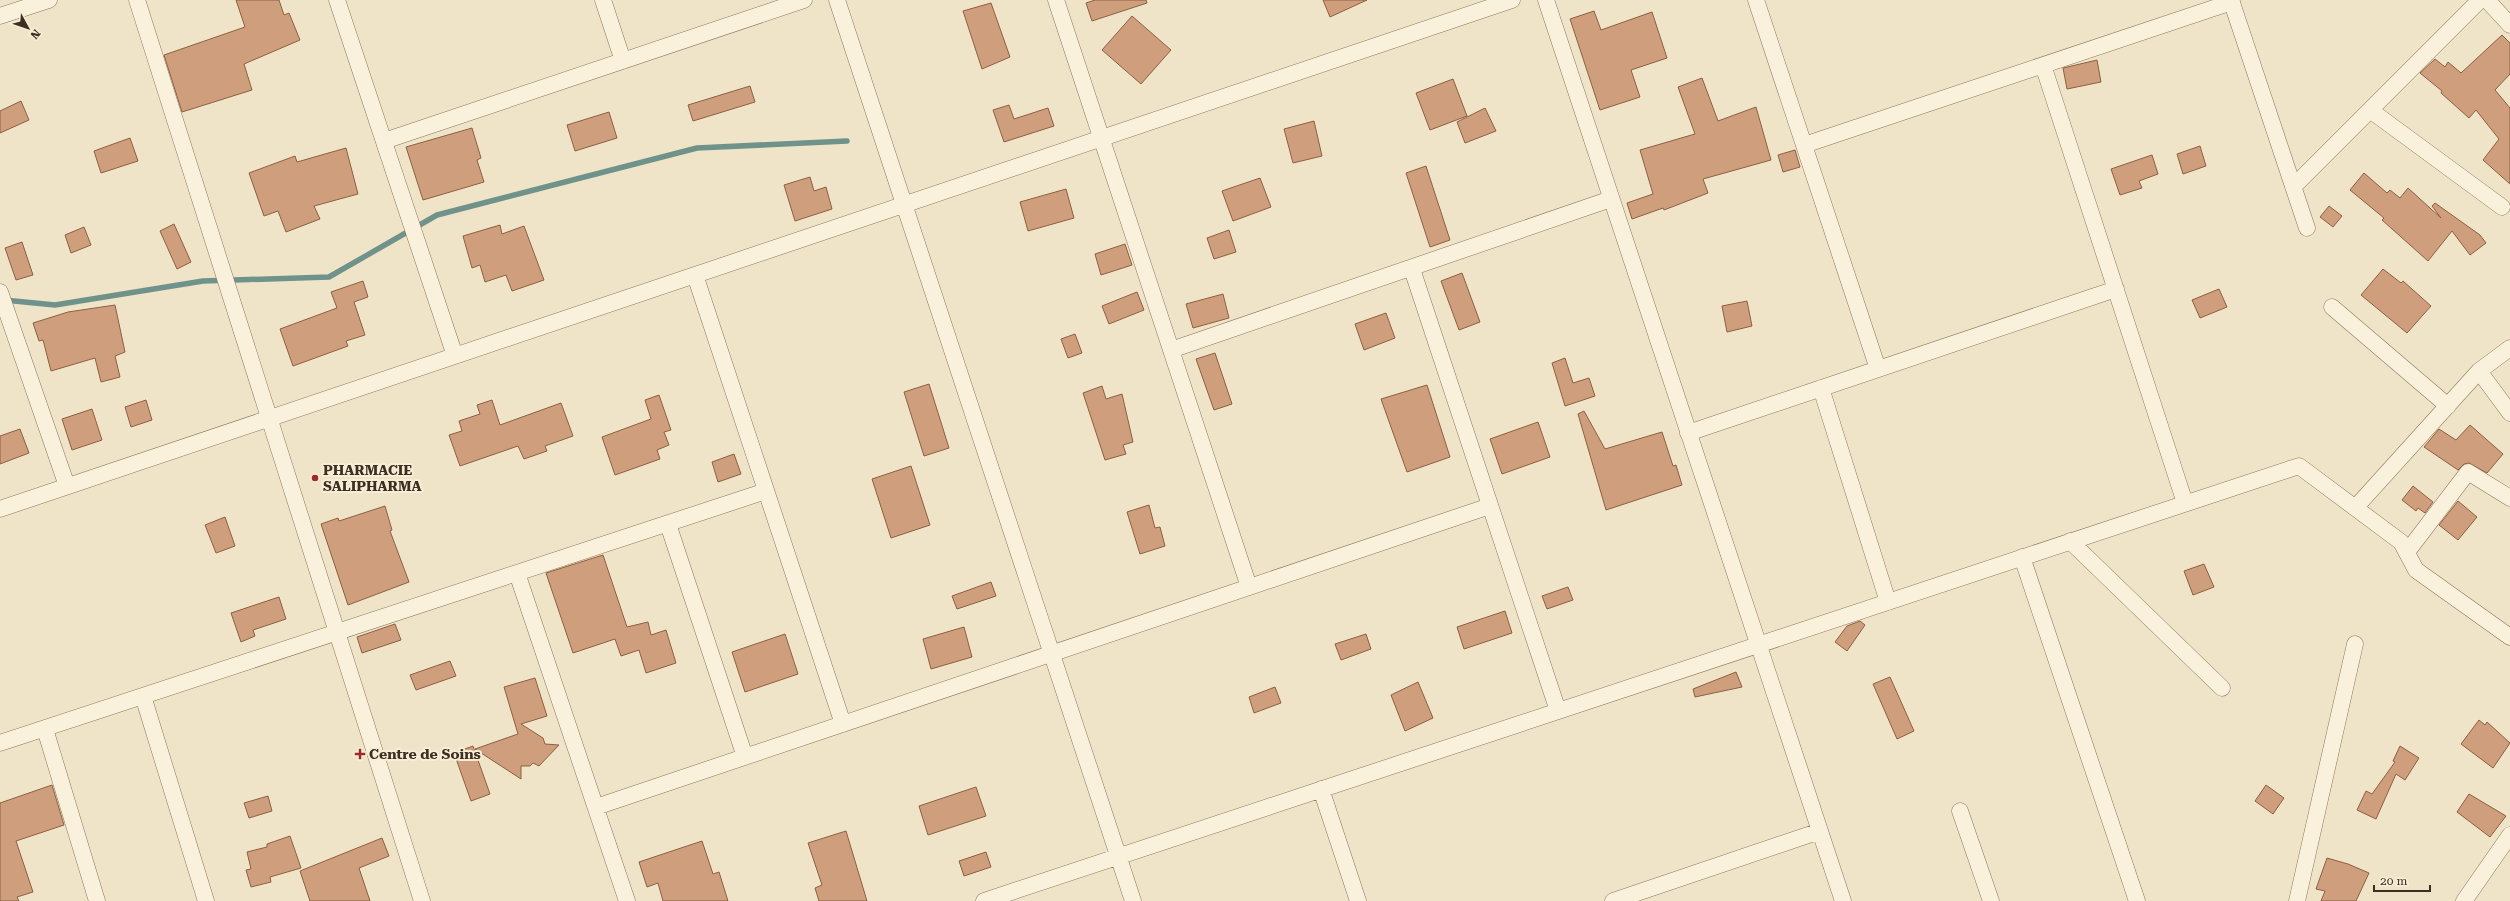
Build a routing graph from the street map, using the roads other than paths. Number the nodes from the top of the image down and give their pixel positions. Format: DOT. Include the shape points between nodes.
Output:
graph roads {
  1 [pos="49,0"];
  2 [pos="137,0"];
  3 [pos="337,0"];
  4 [pos="603,0"];
  5 [pos="804,0"];
  6 [pos="837,0"];
  7 [pos="1056,0"];
  8 [pos="1512,0"];
  9 [pos="1546,0"];
  10 [pos="1756,0"];
  11 [pos="2480,0"];
  12 [pos="2487,0"];
  13 [pos="2231,1"];
  14 [pos="0,16"];
  15 [pos="2510,25"];
  16 [pos="623,61"];
  17 [pos="2043,65"];
  18 [pos="2370,110"];
  19 [pos="1101,138"];
  20 [pos="384,141"];
  21 [pos="1804,145"];
  22 [pos="2293,187"];
  23 [pos="1611,199"];
  24 [pos="904,205"];
  25 [pos="2502,207"];
  26 [pos="2307,228"];
  27 [pos="1412,269"];
  28 [pos="695,275"];
  29 [pos="2116,289"];
  30 [pos="0,292"];
  31 [pos="2332,307"];
  32 [pos="2510,348"];
  33 [pos="1171,350"];
  34 [pos="455,356"];
  35 [pos="1878,369"];
  36 [pos="2478,371"];
  37 [pos="1821,388"];
  38 [pos="2448,406"];
  39 [pos="2510,413"];
  40 [pos="269,418"];
  41 [pos="1688,433"];
  42 [pos="67,486"];
  43 [pos="766,491"];
  44 [pos="2510,498"];
  45 [pos="2185,503"];
  46 [pos="1490,506"];
  47 [pos="2355,508"];
  48 [pos="0,509"];
  49 [pos="668,524"];
  50 [pos="2070,541"];
  51 [pos="2406,552"];
  52 [pos="2022,557"];
  53 [pos="517,573"];
  54 [pos="1250,587"];
  55 [pos="1888,602"];
  56 [pos="337,633"];
  57 [pos="2510,637"];
  58 [pos="1758,644"];
  59 [pos="2355,644"];
  60 [pos="1052,654"];
  61 [pos="2222,688"];
  62 [pos="143,696"];
  63 [pos="1558,711"];
  64 [pos="843,724"];
  65 [pos="44,729"];
  66 [pos="0,744"];
  67 [pos="745,757"];
  68 [pos="1321,790"];
  69 [pos="596,807"];
  70 [pos="1960,811"];
  71 [pos="1820,831"];
  72 [pos="2510,835"];
  73 [pos="1118,856"];
  74 [pos="1621,900"];
  75 [pos="97,901"];
  76 [pos="206,901"];
  77 [pos="422,901"];
  78 [pos="627,901"];
  79 [pos="984,901"];
  80 [pos="1133,901"];
  81 [pos="1358,901"];
  82 [pos="1843,901"];
  83 [pos="1991,901"];
  84 [pos="2137,901"];
  85 [pos="2297,901"];
  86 [pos="2464,901"];
  1 -- 14 [label="street"];
  2 -- 40 [label="street"];
  3 -- 20 [label="street"];
  4 -- 16 [label="street"];
  5 -- 16 [label="street"];
  6 -- 24 [label="street"];
  7 -- 19 [label="street"];
  8 -- 19 [label="street"];
  9 -- 23 [label="street"];
  10 -- 21 [label="street"];
  11 -- 18 [label="street"];
  12 -- 15 [label="street"];
  13 -- 17 [label="street"];
  13 -- 22 [label="street"];
  16 -- 20 [label="street"];
  17 -- 21 [label="street"];
  17 -- 29 [label="street"];
  18 -- 22 [label="street"];
  18 -- 25 [label="street"];
  19 -- 24 [label="street"];
  19 -- 33 [label="street"];
  20 -- 34 [label="street"];
  21 -- 35 [label="street"];
  22 -- 26 [label="street"];
  23 -- 27 [label="street"];
  23 -- 41 [label="street"];
  24 -- 28 [label="street"];
  24 -- 60 [label="street"];
  27 -- 33 [label="street"];
  27 -- 46 [label="street"];
  28 -- 34 [label="street"];
  28 -- 43 [label="street"];
  29 -- 35 [label="street"];
  29 -- 45 [label="street"];
  30 -- 42 [label="street"];
  31 -- 38 [label="street"];
  32 -- 36 [label="street"];
  33 -- 54 [label="street"];
  34 -- 40 [label="street"];
  35 -- 37 [label="street"];
  36 -- 38 [label="street"];
  36 -- 39 [label="street"];
  37 -- 41 [label="street"];
  37 -- 55 [label="street"];
  38 -- 47 [label="street"];
  40 -- 42 [label="street"];
  40 -- 56 [label="street"];
  41 -- 58 [label="street"];
  42 -- 48 [label="street"];
  43 -- 49 [label="street"];
  43 -- 64 [label="street"];
  44 -- 51 [label="street" via="2468,472"];
  45 -- 47 [label="street" via="2299,466"];
  45 -- 50 [label="street"];
  46 -- 54 [label="street"];
  46 -- 63 [label="street"];
  47 -- 51 [label="street" via="2401,542"];
  49 -- 53 [label="street"];
  49 -- 67 [label="street"];
  50 -- 52 [label="street"];
  50 -- 61 [label="street"];
  51 -- 57 [label="street" via="2416,570"];
  52 -- 55 [label="street"];
  52 -- 84 [label="street"];
  53 -- 56 [label="street"];
  53 -- 69 [label="street"];
  54 -- 60 [label="street"];
  55 -- 58 [label="street"];
  56 -- 62 [label="street"];
  56 -- 77 [label="street"];
  58 -- 63 [label="street"];
  58 -- 71 [label="street"];
  59 -- 85 [label="street"];
  60 -- 64 [label="street"];
  60 -- 73 [label="street"];
  62 -- 65 [label="street"];
  62 -- 76 [label="street"];
  63 -- 68 [label="street"];
  64 -- 67 [label="street"];
  65 -- 66 [label="street"];
  65 -- 75 [label="street"];
  67 -- 69 [label="street"];
  68 -- 73 [label="street"];
  68 -- 81 [label="street"];
  69 -- 78 [label="street"];
  70 -- 83 [label="street"];
  71 -- 74 [label="street"];
  71 -- 82 [label="street"];
  72 -- 86 [label="street"];
  73 -- 79 [label="street"];
  73 -- 80 [label="street"];
}
